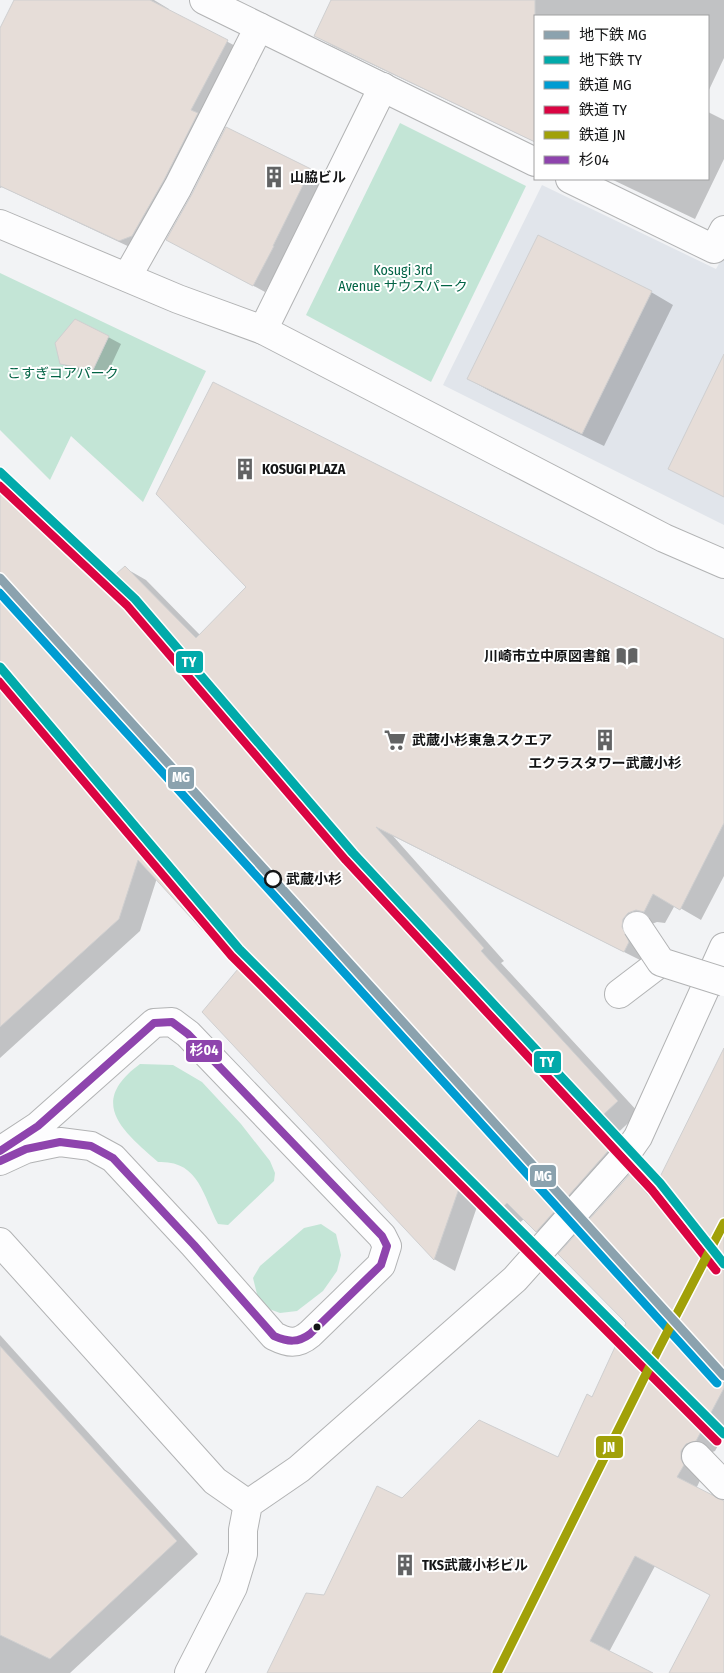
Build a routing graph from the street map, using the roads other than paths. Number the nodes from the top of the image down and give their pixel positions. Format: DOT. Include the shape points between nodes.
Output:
graph roads {
  1 [pos="204,0"];
  2 [pos="259,27"];
  3 [pos="383,87"];
  4 [pos="534,162"];
  5 [pos="572,180"];
  6 [pos="0,224"];
  7 [pos="724,230"];
  8 [pos="127,277"];
  9 [pos="263,330"];
  10 [pos="724,564"];
  11 [pos="637,926"];
  12 [pos="724,947"];
  13 [pos="661,962"];
  14 [pos="724,982"];
  15 [pos="619,994"];
  16 [pos="0,1151"];
  17 [pos="0,1161"];
  18 [pos="0,1242"];
  19 [pos="696,1456"];
  20 [pos="724,1484"];
  21 [pos="248,1504"];
  22 [pos="189,1673"];
  1 -- 2 [label="street"];
  2 -- 3 [label="street"];
  2 -- 8 [label="street" via="178,187"];
  3 -- 4 [label="street"];
  3 -- 9 [label="street"];
  5 -- 7 [label="street" via="714,249"];
  6 -- 8 [label="street"];
  8 -- 9 [label="street"];
  9 -- 10 [label="street" via="664,538"];
  11 -- 13 [label="street, bridge"];
  12 -- 21 [label="street" via="638,1137 624,1157 515,1279 299,1469"];
  13 -- 14 [label="street, bridge"];
  13 -- 15 [label="street"];
  16 -- 17 [label="street" via="38,1126 154,1023 172,1022 188,1034 382,1236 387,1246 382,1265 304,1340 286,1342 274,1336 113,1158 91,1146 60,1142 26,1149"];
  18 -- 21 [label="street" via="215,1481"];
  19 -- 20 [label="street"];
  21 -- 22 [label="street" via="243,1554 233,1587"];
}
